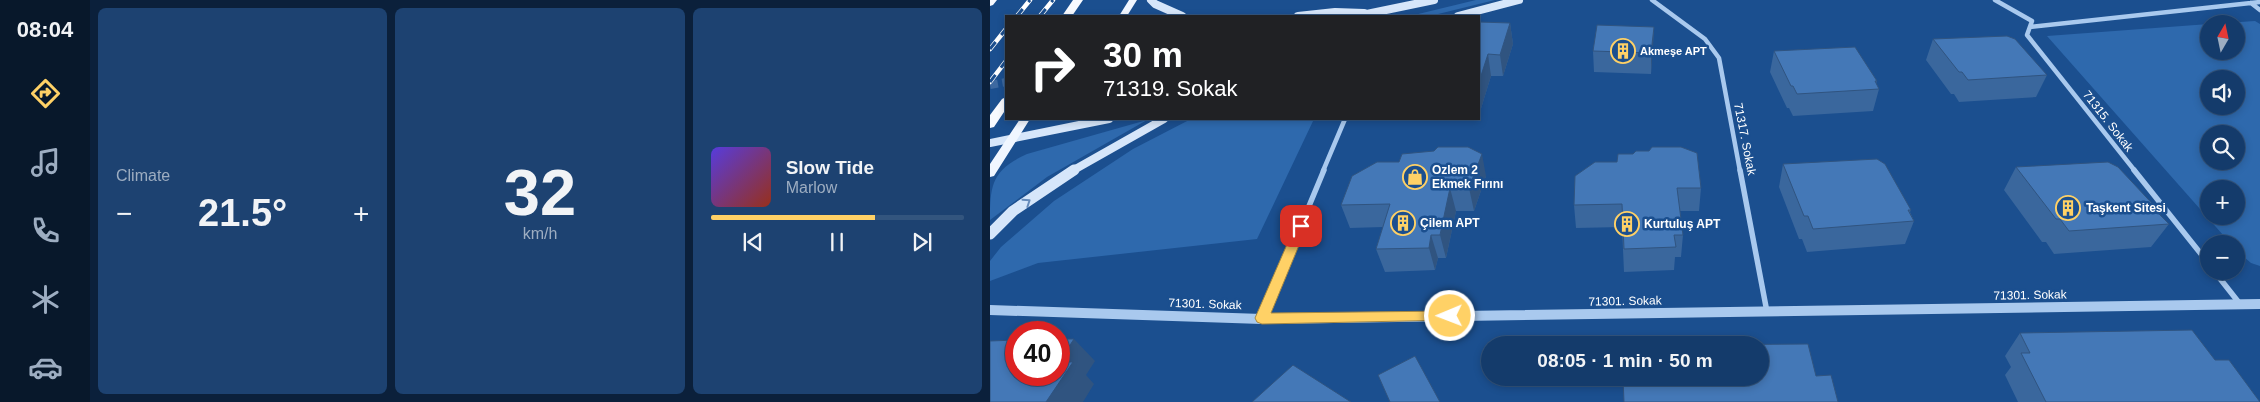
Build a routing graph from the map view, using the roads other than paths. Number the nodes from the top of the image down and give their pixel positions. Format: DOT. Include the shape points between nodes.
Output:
graph roads {
  1 [pos="1078,0"];
  2 [pos="1133,0"];
  3 [pos="1151,0"];
  4 [pos="1434,0"];
  5 [pos="1519,0"];
  6 [pos="1652,0"];
  7 [pos="1995,0"];
  8 [pos="2260,2"];
  9 [pos="2250,3"];
  10 [pos="2260,10"];
  11 [pos="1370,14"];
  12 [pos="1068,15"];
  13 [pos="1124,15"];
  14 [pos="1180,15"];
  15 [pos="1308,15"];
  16 [pos="1364,15"];
  17 [pos="1462,15"];
  18 [pos="2030,27"];
  19 [pos="1005,102"];
  20 [pos="1024,120"];
  21 [pos="1104,120"];
  22 [pos="1162,120"];
  23 [pos="1345,120"];
  24 [pos="990,124"];
  25 [pos="1012,138"];
  26 [pos="990,143"];
  27 [pos="990,173"];
  28 [pos="990,234"];
  29 [pos="2200,253"];
  30 [pos="2221,280"];
  31 [pos="2240,304"];
  32 [pos="2260,304"];
  33 [pos="990,310"];
  34 [pos="1768,312"];
  35 [pos="1262,318"];
  1 -- 12 [label="highway"];
  2 -- 13 [label="main road"];
  3 -- 14 [label="main road"];
  4 -- 11 [label="main road"];
  5 -- 17 [label="main road"];
  6 -- 34 [label="street, 71317. Sokak" via="1705,39 1720,58"];
  7 -- 18 [label="street, 71315. Sokak" via="2032,21"];
  8 -- 9 [label="street"];
  9 -- 10 [label="street"];
  9 -- 18 [label="street"];
  11 -- 15 [label="main road" via="1336,12"];
  11 -- 16 [label="main road"];
  18 -- 29 [label="street, 71315. Sokak" via="2027,35"];
  19 -- 24 [label="highway"];
  20 -- 25 [label="main road"];
  21 -- 25 [label="main road"];
  28 -- 22 [label="main road, one-way" via="1013,211 1070,172"];
  23 -- 35 [label="street"];
  25 -- 26 [label="main road"];
  25 -- 27 [label="main road"];
  30 -- 31 [label="street"];
  31 -- 32 [label="street, 71301. Sokak"];
  31 -- 34 [label="street, 71301. Sokak"];
  33 -- 35 [label="street, 71301. Sokak"];
  34 -- 35 [label="street, 71301. Sokak"];
}
